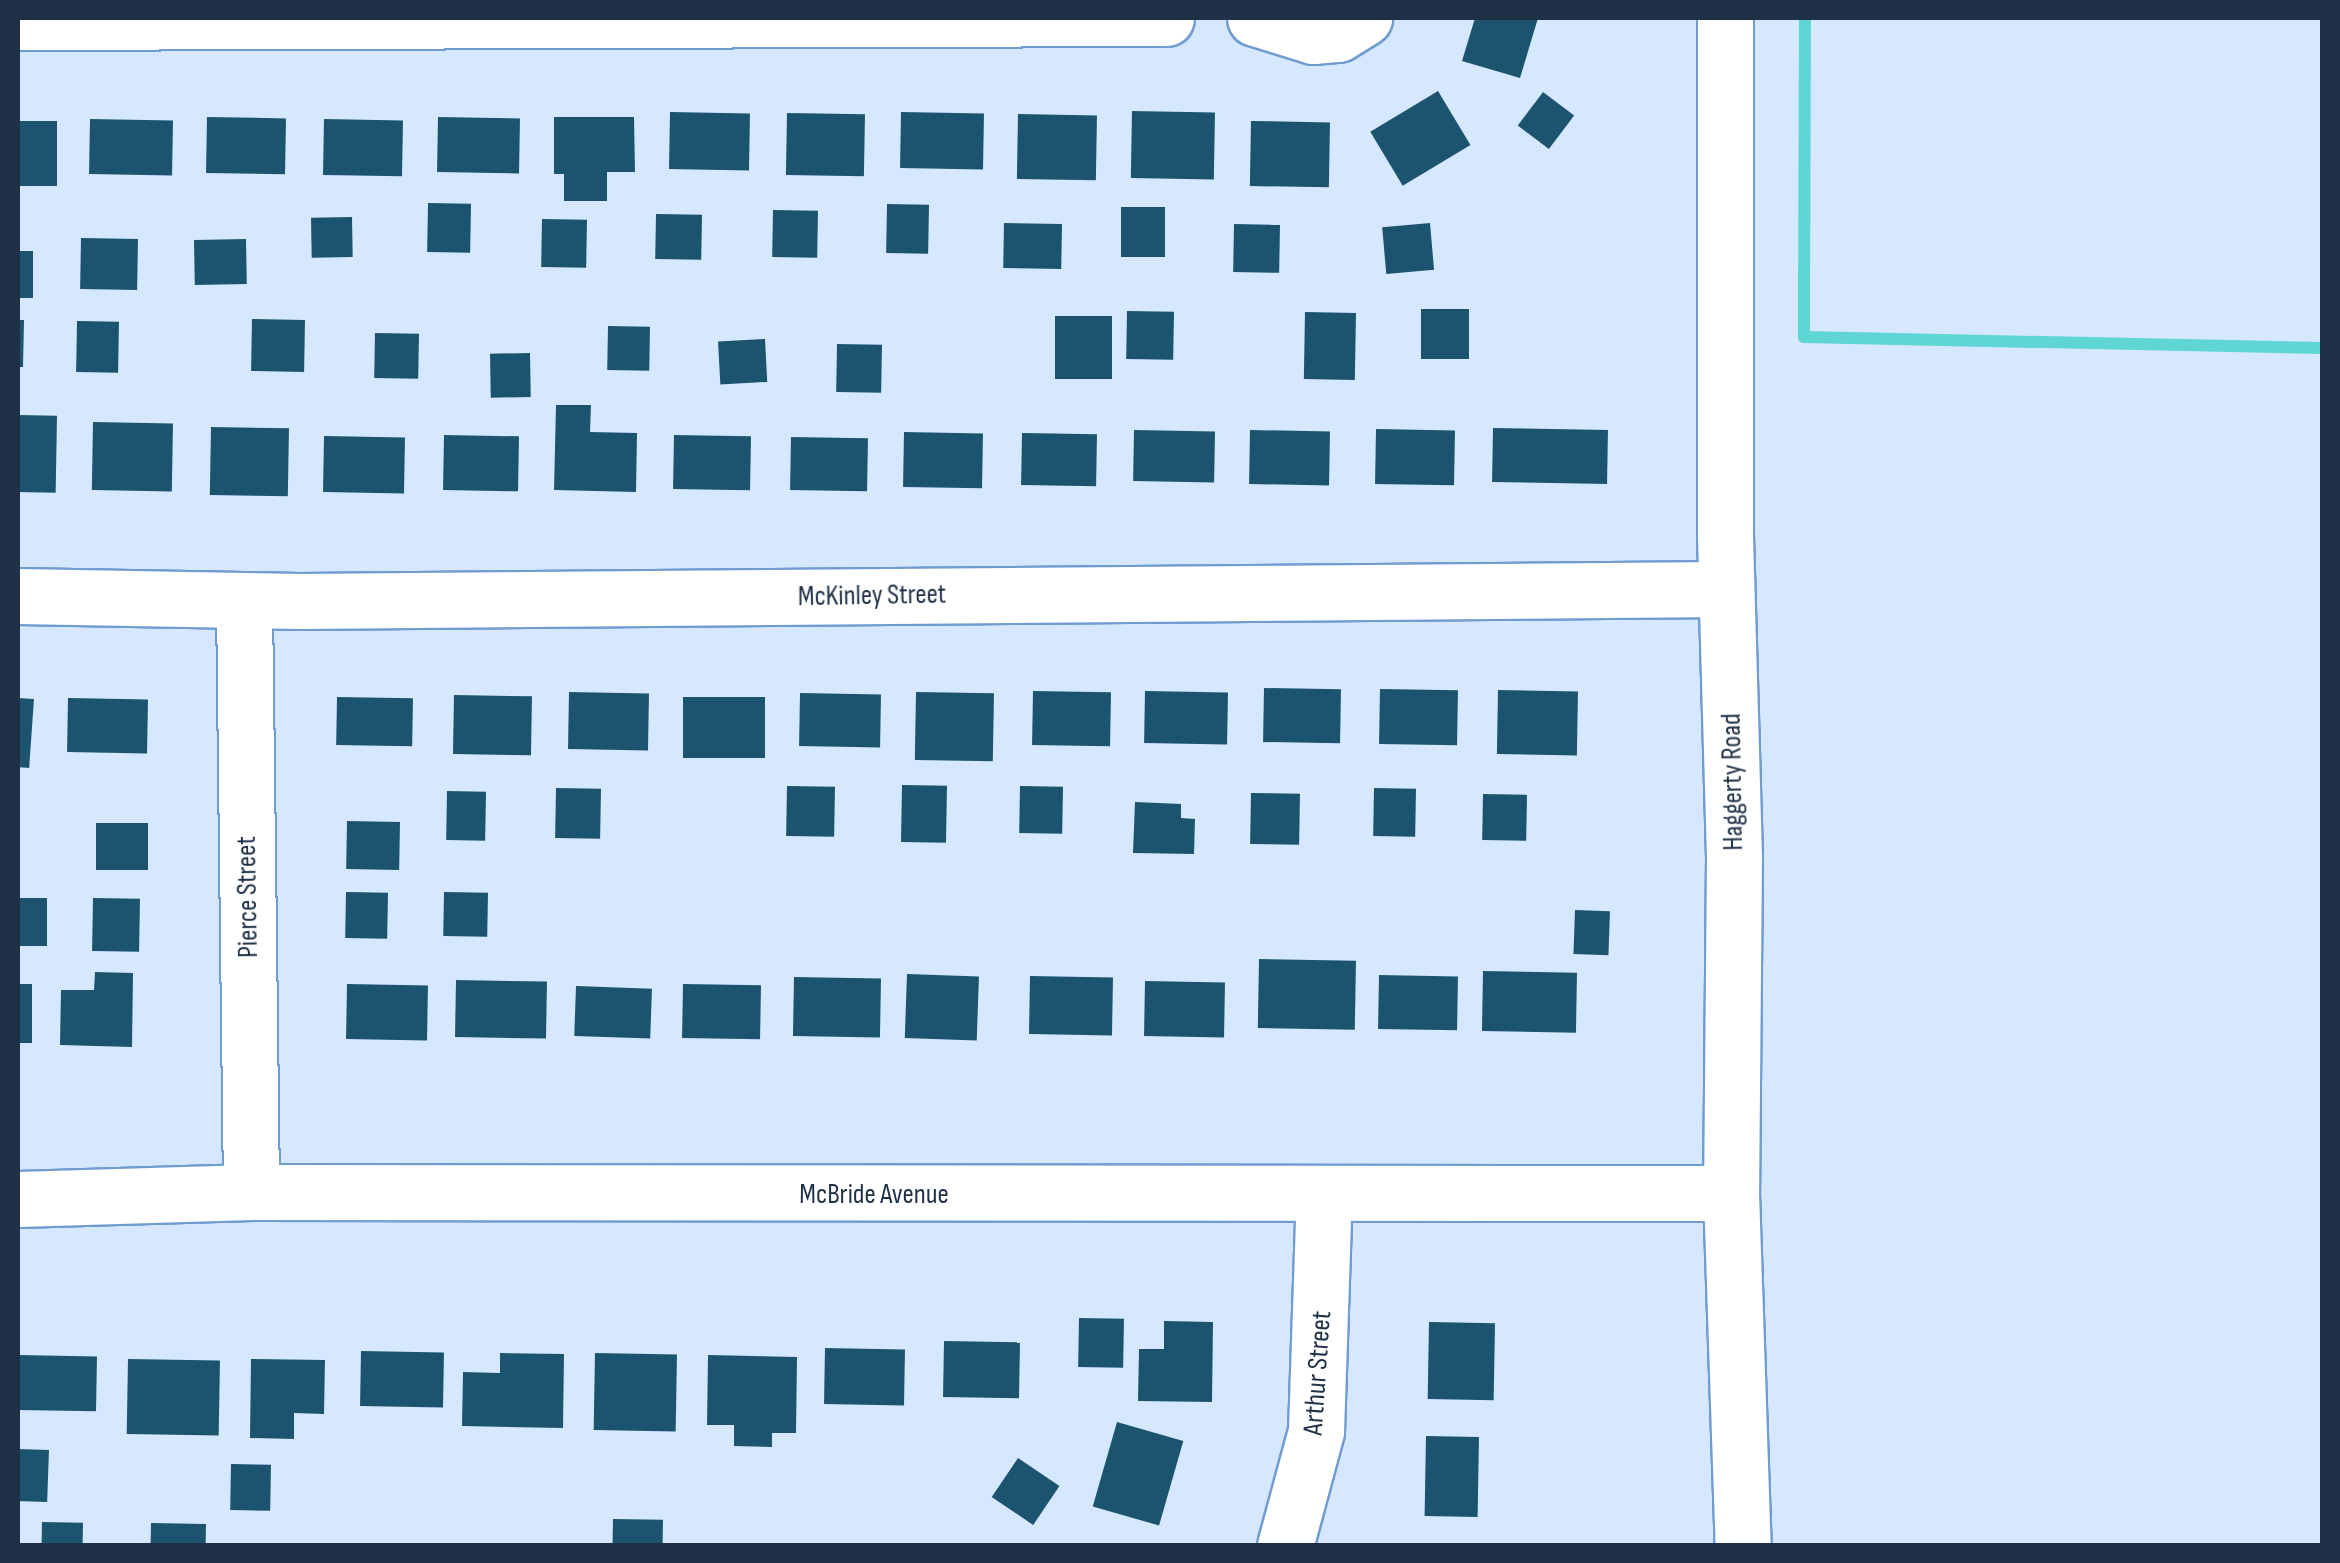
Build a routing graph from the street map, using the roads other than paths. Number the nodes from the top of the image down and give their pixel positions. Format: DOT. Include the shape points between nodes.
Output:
graph roads {
  1 [pos="1166,18"];
  2 [pos="1255,18"];
  3 [pos="1364,18"];
  4 [pos="1725,18"];
  5 [pos="18,22"];
  6 [pos="1726,589"];
  7 [pos="18,596"];
  8 [pos="244,601"];
  9 [pos="251,1192"];
  10 [pos="1731,1192"];
  11 [pos="1324,1196"];
  12 [pos="18,1199"];
  13 [pos="1284,1546"];
  14 [pos="1743,1546"];
  1 -- 5 [label="street"];
  2 -- 3 [label="street" via="1313,36 1338,34"];
  4 -- 6 [label="street, Haggerty Road"];
  6 -- 8 [label="street, McKinley Street"];
  6 -- 10 [label="street, Haggerty Road" via="1734,858"];
  7 -- 8 [label="street, McKinley Street"];
  8 -- 9 [label="street, Pierce Street"];
  9 -- 11 [label="street, McBride Avenue"];
  9 -- 12 [label="street, McBride Avenue"];
  10 -- 11 [label="street, McBride Avenue"];
  10 -- 14 [label="street, Haggerty Road"];
  11 -- 13 [label="street, Arthur Street" via="1316,1431"];
}
